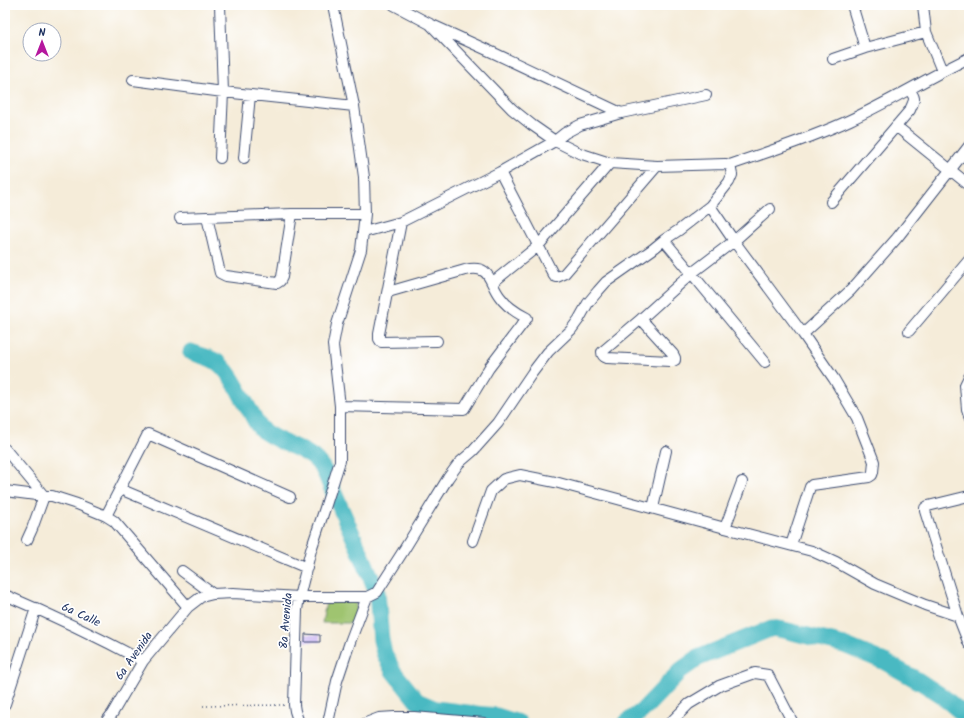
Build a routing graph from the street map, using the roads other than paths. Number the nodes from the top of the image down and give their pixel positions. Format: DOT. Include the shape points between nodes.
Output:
graph roads {
  1 [pos="220,5"];
  2 [pos="333,5"];
  3 [pos="394,5"];
  4 [pos="852,5"];
  5 [pos="923,5"];
  6 [pos="430,24"];
  7 [pos="926,32"];
  8 [pos="865,48"];
  9 [pos="969,58"];
  10 [pos="833,59"];
  11 [pos="942,71"];
  12 [pos="133,80"];
  13 [pos="909,90"];
  14 [pos="223,92"];
  15 [pos="250,95"];
  16 [pos="706,95"];
  17 [pos="354,106"];
  18 [pos="621,113"];
  19 [pos="896,126"];
  20 [pos="555,141"];
  21 [pos="969,146"];
  22 [pos="220,158"];
  23 [pos="244,158"];
  24 [pos="610,163"];
  25 [pos="730,165"];
  26 [pos="657,166"];
  27 [pos="950,170"];
  28 [pos="500,172"];
  29 [pos="969,185"];
  30 [pos="831,202"];
  31 [pos="710,206"];
  32 [pos="770,209"];
  33 [pos="292,214"];
  34 [pos="365,214"];
  35 [pos="207,217"];
  36 [pos="180,218"];
  37 [pos="402,222"];
  38 [pos="364,232"];
  39 [pos="664,240"];
  40 [pos="734,241"];
  41 [pos="538,246"];
  42 [pos="969,260"];
  43 [pos="692,273"];
  44 [pos="492,283"];
  45 [pos="388,292"];
  46 [pos="641,319"];
  47 [pos="909,331"];
  48 [pos="803,334"];
  49 [pos="437,341"];
  50 [pos="765,362"];
  51 [pos="969,377"];
  52 [pos="340,406"];
  53 [pos="969,415"];
  54 [pos="5,449"];
  55 [pos="666,451"];
  56 [pos="742,482"];
  57 [pos="120,489"];
  58 [pos="5,491"];
  59 [pos="44,496"];
  60 [pos="969,496"];
  61 [pos="290,497"];
  62 [pos="653,508"];
  63 [pos="106,516"];
  64 [pos="725,528"];
  65 [pos="27,540"];
  66 [pos="472,541"];
  67 [pos="792,545"];
  68 [pos="307,568"];
  69 [pos="182,571"];
  70 [pos="213,594"];
  71 [pos="5,595"];
  72 [pos="299,597"];
  73 [pos="367,597"];
  74 [pos="188,607"];
  75 [pos="36,608"];
  76 [pos="958,616"];
  77 [pos="969,644"];
  78 [pos="143,661"];
  79 [pos="5,704"];
  80 [pos="414,720"];
  81 [pos="454,722"];
  82 [pos="484,722"];
  83 [pos="105,723"];
  84 [pos="299,723"];
  85 [pos="328,723"];
  86 [pos="366,723"];
  87 [pos="670,723"];
  88 [pos="793,723"];
  1 -- 14 [label="street"];
  2 -- 17 [label="street, 8a Avenida"];
  3 -- 6 [label="street"];
  4 -- 8 [label="street"];
  5 -- 7 [label="street"];
  6 -- 18 [label="street"];
  6 -- 20 [label="street" via="512,109"];
  7 -- 8 [label="street"];
  7 -- 11 [label="street"];
  8 -- 10 [label="street"];
  9 -- 11 [label="street"];
  11 -- 13 [label="street"];
  12 -- 14 [label="street"];
  13 -- 19 [label="street" via="914,99 910,110"];
  13 -- 25 [label="street" via="850,120"];
  14 -- 15 [label="street"];
  14 -- 22 [label="street"];
  15 -- 17 [label="street"];
  15 -- 23 [label="street"];
  16 -- 18 [label="street"];
  17 -- 34 [label="street, 8a Avenida" via="364,178"];
  18 -- 20 [label="street" via="580,126"];
  19 -- 27 [label="street"];
  19 -- 30 [label="street"];
  20 -- 24 [label="street" via="579,153"];
  20 -- 28 [label="street"];
  21 -- 27 [label="street"];
  24 -- 26 [label="street"];
  24 -- 41 [label="street"];
  25 -- 26 [label="street"];
  25 -- 31 [label="street" via="732,175 729,182"];
  26 -- 41 [label="street" via="564,274 554,276"];
  27 -- 29 [label="street"];
  27 -- 48 [label="street" via="897,238 850,290"];
  28 -- 37 [label="street"];
  28 -- 41 [label="street"];
  31 -- 39 [label="street"];
  31 -- 40 [label="street"];
  32 -- 40 [label="street"];
  33 -- 34 [label="street"];
  33 -- 35 [label="street"];
  33 -- 35 [label="street" via="282,277 277,283 220,273"];
  34 -- 38 [label="street, 8a Avenida"];
  35 -- 36 [label="street"];
  37 -- 38 [label="street"];
  37 -- 45 [label="street"];
  38 -- 52 [label="street, 8a Avenida" via="333,345"];
  39 -- 43 [label="street"];
  39 -- 73 [label="street" via="606,282 588,303 571,330 548,352 532,373 498,423 459,463 377,592"];
  40 -- 43 [label="street"];
  40 -- 48 [label="street"];
  41 -- 44 [label="street"];
  42 -- 47 [label="street"];
  43 -- 46 [label="street"];
  43 -- 50 [label="street"];
  44 -- 45 [label="street" via="485,272 471,269"];
  44 -- 52 [label="street" via="501,298 527,318 464,409"];
  45 -- 49 [label="street" via="379,334 381,342"];
  46 -- 46 [label="street" via="673,354 675,360 607,358 602,354"];
  48 -- 67 [label="street" via="834,378 856,418 873,458 874,472 869,477 812,485"];
  51 -- 53 [label="street" via="965,385"];
  52 -- 68 [label="street, 8a Avenida" via="340,461"];
  54 -- 59 [label="street"];
  55 -- 62 [label="street"];
  56 -- 64 [label="street"];
  57 -- 61 [label="street" via="148,434"];
  57 -- 63 [label="street"];
  57 -- 68 [label="street"];
  58 -- 59 [label="street"];
  59 -- 63 [label="street" via="77,504"];
  59 -- 65 [label="street"];
  60 -- 76 [label="street" via="925,508"];
  62 -- 64 [label="street"];
  62 -- 66 [label="street" via="520,475 504,478 491,491"];
  63 -- 74 [label="street" via="114,521"];
  64 -- 67 [label="street"];
  67 -- 76 [label="street" via="836,562 875,584"];
  68 -- 72 [label="street, 8a Avenida"];
  69 -- 70 [label="street"];
  70 -- 72 [label="street"];
  70 -- 74 [label="street, 6a Avenida" via="201,597"];
  71 -- 75 [label="street, 6a Calle"];
  72 -- 73 [label="street"];
  72 -- 84 [label="street, 8a Avenida" via="294,705"];
  73 -- 85 [label="street" via="337,681"];
  74 -- 78 [label="street, 6a Avenida"];
  75 -- 78 [label="street, 6a Calle"];
  75 -- 79 [label="street"];
  76 -- 77 [label="street"];
  78 -- 83 [label="street, 6a Avenida"];
  80 -- 81 [label="street"];
  80 -- 86 [label="street" via="379,718"];
  81 -- 82 [label="street"];
  87 -- 88 [label="street" via="689,704 720,686 755,673 768,675"];
}
